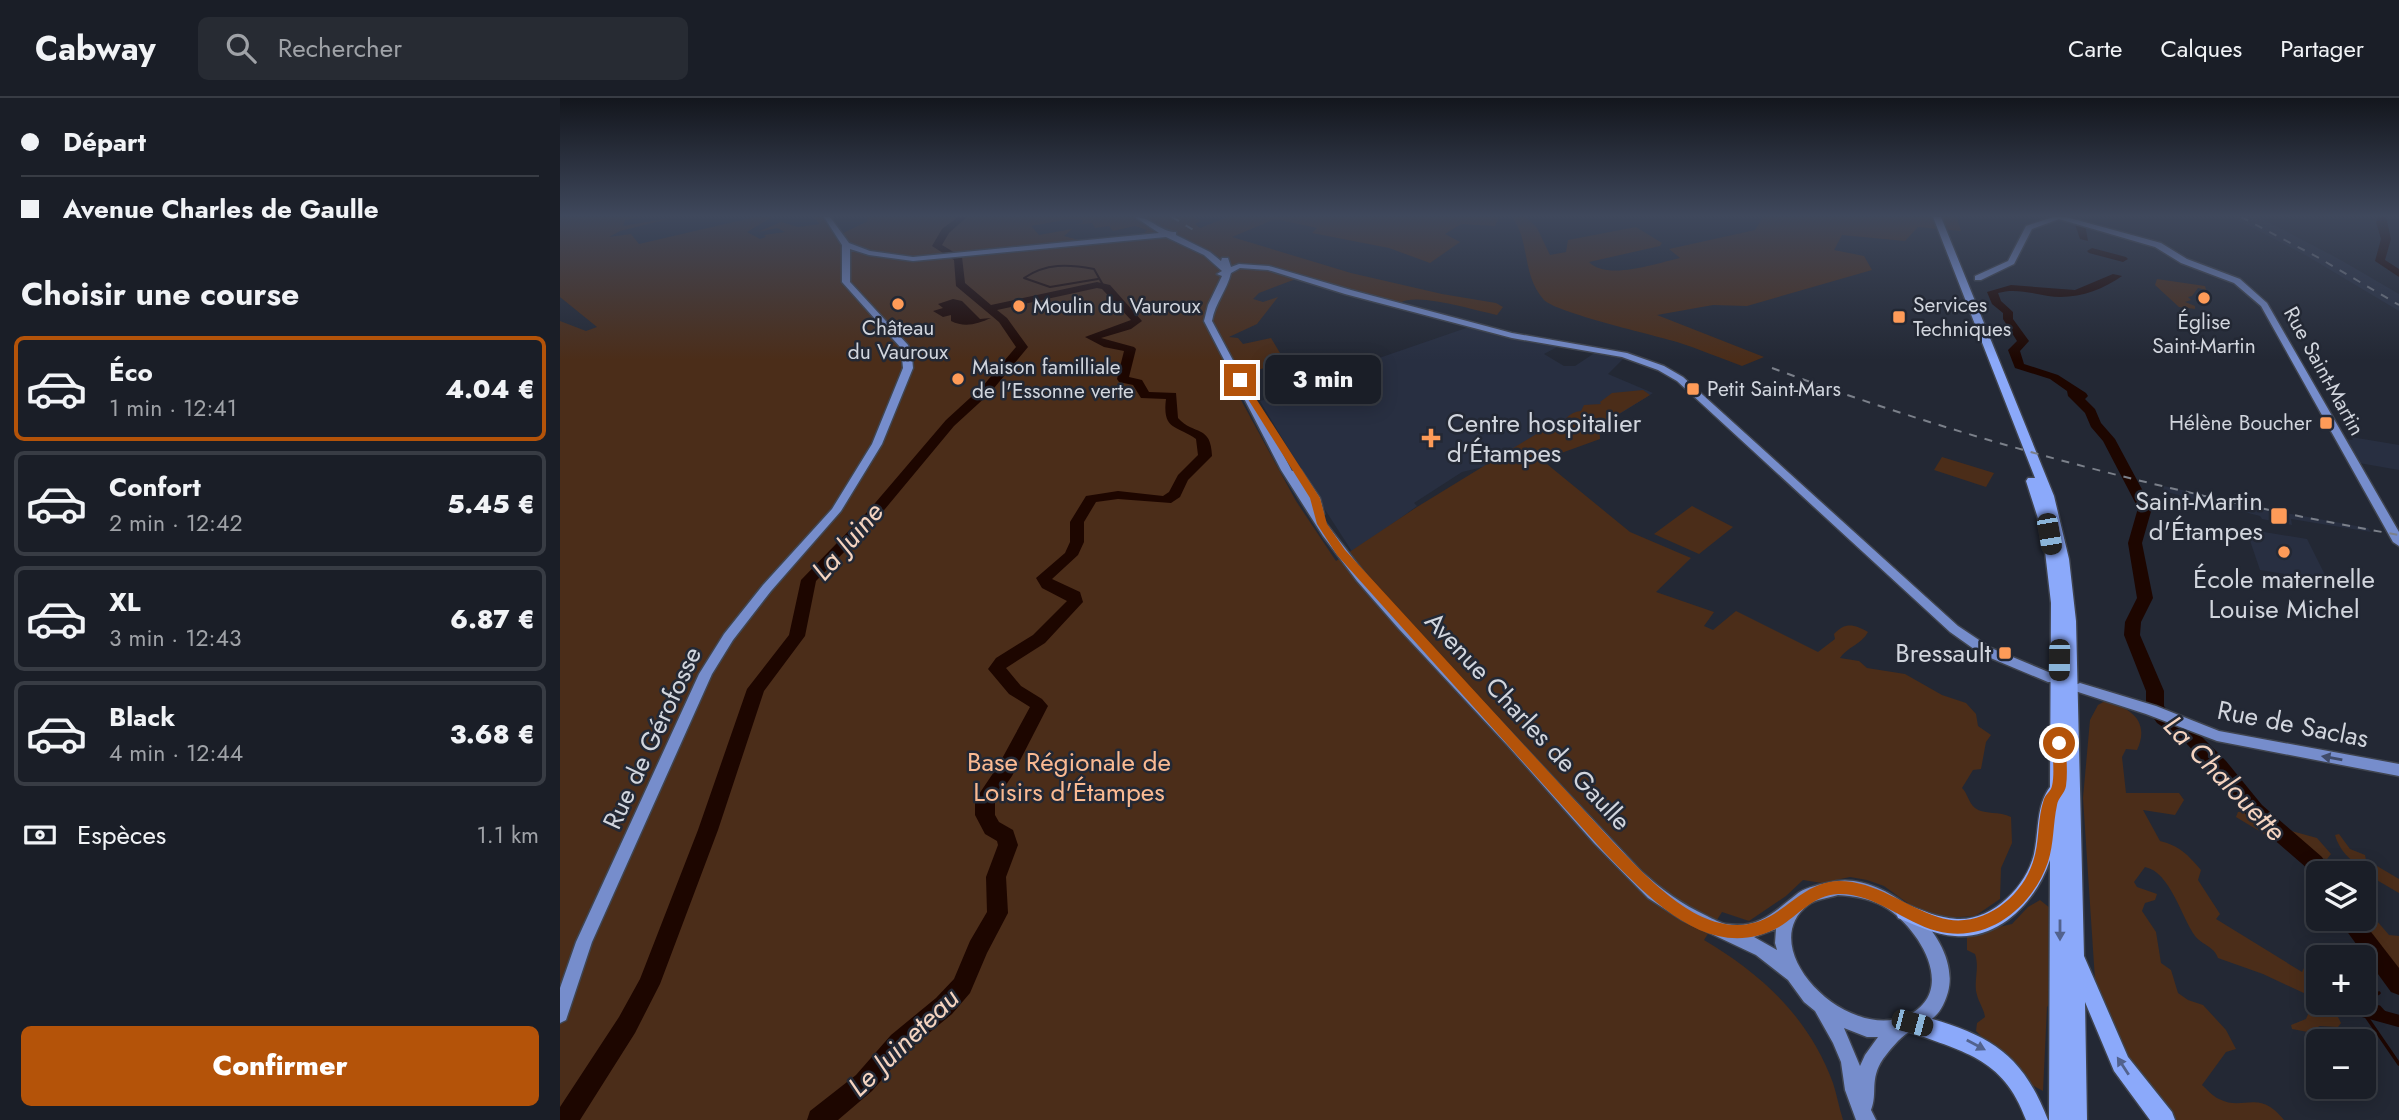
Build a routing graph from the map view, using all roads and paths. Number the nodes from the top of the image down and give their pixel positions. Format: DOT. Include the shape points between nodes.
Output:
graph roads {
  1 [pos="846,265"];
  2 [pos="1220,265"];
  3 [pos="1226,265"];
  4 [pos="1950,265"];
  5 [pos="1956,265"];
  6 [pos="2005,265"];
  7 [pos="2195,265"];
  8 [pos="1284,273"];
  9 [pos="1229,274"];
  10 [pos="1978,278"];
  11 [pos="1608,351"];
  12 [pos="836,511"];
  13 [pos="2399,542"];
  14 [pos="2053,679"];
  15 [pos="2080,688"];
  16 [pos="2174,719"];
  17 [pos="2399,770"];
  18 [pos="2059,788"];
  19 [pos="1794,907"];
  20 [pos="1905,912"];
  21 [pos="1716,930"];
  22 [pos="2076,959"];
  23 [pos="1791,973"];
  24 [pos="1821,1007"];
  25 [pos="560,1014"];
  26 [pos="1906,1025"];
  27 [pos="1866,1119"];
  28 [pos="2038,1120"];
  29 [pos="2060,1120"];
  30 [pos="2076,1120"];
  31 [pos="2164,1120"];
  1 -- 12 [label="street" via="846,282 905,346 908,368 877,444"];
  2 -- 9 [label="street"];
  3 -- 9 [label="street"];
  4 -- 18 [label="main road" via="2049,534 2059,603"];
  5 -- 22 [label="main road" via="2048,496 2066,570"];
  6 -- 10 [label="street"];
  7 -- 13 [label="street, Rue Saint-Martin" via="2234,279 2264,305"];
  8 -- 9 [label="street"];
  8 -- 11 [label="street" via="1502,332"];
  9 -- 21 [label="street, Avenue Charles de Gaulle" via="1208,321 1262,428 1341,553 1609,847 1662,900"];
  11 -- 14 [label="street" via="1652,364 1680,379 1964,637"];
  12 -- 25 [label="street, Rue de Gérofosse" via="767,588 706,674 584,942"];
  15 -- 16 [label="street"];
  17 -- 16 [label="street, Rue de Saclas, one-way" via="2227,739"];
  18 -- 20 [label="main road" via="2051,799 2042,860 2026,892 2007,910 1983,924 1959,928"];
  18 -- 29 [label="main road, one-way"];
  19 -- 20 [label="street" via="1818,891 1847,888 1879,896"];
  19 -- 21 [label="street, Avenue Charles de Gaulle" via="1761,929 1740,933"];
  19 -- 23 [label="street" via="1785,922 1782,942"];
  20 -- 26 [label="street" via="1929,938 1941,975 1935,1003"];
  21 -- 23 [label="street, Avenue Charles de Gaulle" via="1766,953"];
  22 -- 30 [label="main road"];
  31 -- 22 [label="main road, one-way" via="2121,1064"];
  23 -- 24 [label="street"];
  24 -- 26 [label="street" via="1863,1027"];
  24 -- 27 [label="street" via="1850,1062 1854,1090"];
  26 -- 27 [label="street" via="1877,1048 1866,1069 1862,1091"];
  26 -- 28 [label="main road, one-way" via="1963,1038 1989,1052 2021,1086"];
}
